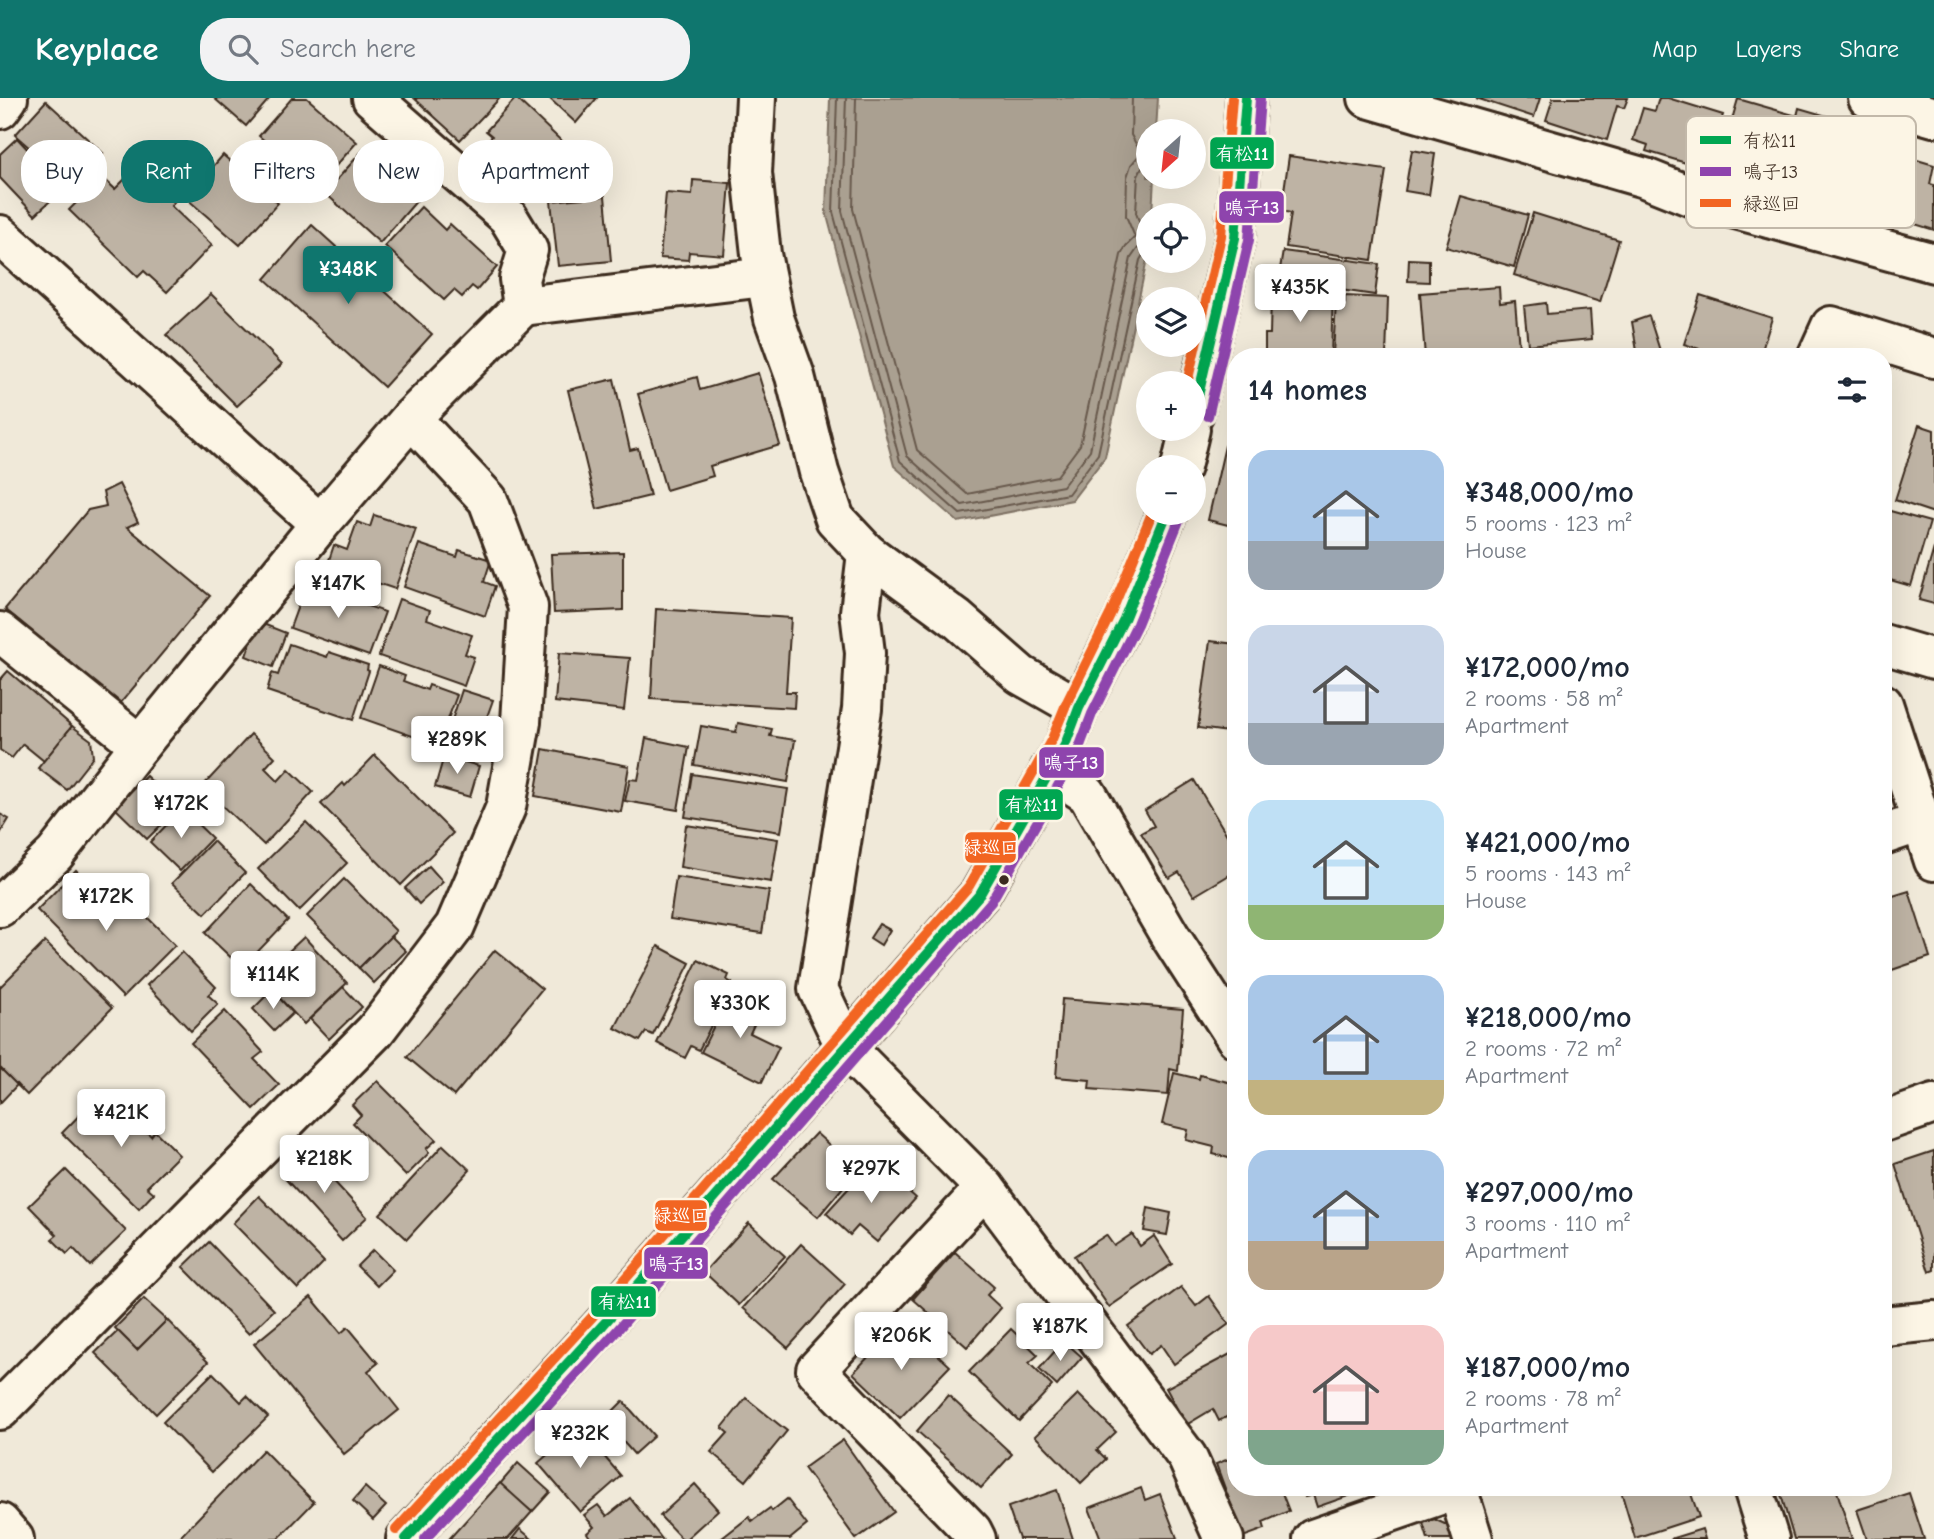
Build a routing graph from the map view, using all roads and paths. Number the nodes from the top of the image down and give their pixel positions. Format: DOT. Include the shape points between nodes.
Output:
graph roads {
  1 [pos="8,98"];
  2 [pos="372,98"];
  3 [pos="756,98"];
  4 [pos="1246,98"];
  5 [pos="1368,98"];
  6 [pos="1868,98"];
  7 [pos="0,109"];
  8 [pos="1934,117"];
  9 [pos="1686,194"];
  10 [pos="1805,228"];
  11 [pos="0,235"];
  12 [pos="1934,263"];
  13 [pos="765,277"];
  14 [pos="523,306"];
  15 [pos="1821,348"];
  16 [pos="1934,358"];
  17 [pos="1204,371"];
  18 [pos="411,418"];
  19 [pos="320,524"];
  20 [pos="1162,525"];
  21 [pos="867,553"];
  22 [pos="0,632"];
  23 [pos="1892,647"];
  24 [pos="1934,659"];
  25 [pos="1079,708"];
  26 [pos="1892,732"];
  27 [pos="140,745"];
  28 [pos="1051,770"];
  29 [pos="1921,822"];
  30 [pos="1892,832"];
  31 [pos="1934,861"];
  32 [pos="0,907"];
  33 [pos="1227,1024"];
  34 [pos="846,1048"];
  35 [pos="1934,1104"];
  36 [pos="1892,1119"];
  37 [pos="985,1188"];
  38 [pos="1934,1321"];
  39 [pos="1892,1325"];
  40 [pos="0,1410"];
  41 [pos="1434,1496"];
  42 [pos="1460,1496"];
  43 [pos="1756,1496"];
  44 [pos="0,1523"];
  45 [pos="15,1539"];
  46 [pos="407,1539"];
  47 [pos="976,1539"];
  48 [pos="1224,1539"];
  49 [pos="1313,1539"];
  50 [pos="1473,1539"];
  51 [pos="1769,1539"];
  1 -- 7 [label="street"];
  2 -- 14 [label="street" via="508,217 528,250 519,279"];
  3 -- 13 [label="street" via="752,173"];
  4 -- 17 [label="street" via="1235,238"];
  5 -- 9 [label="street" via="1645,178"];
  6 -- 8 [label="street"];
  10 -- 12 [label="street"];
  11 -- 19 [label="street"];
  13 -- 14 [label="street"];
  13 -- 21 [label="street" via="835,519"];
  14 -- 18 [label="street"];
  15 -- 16 [label="street" via="1831,326"];
  18 -- 19 [label="street"];
  18 -- 40 [label="street" via="488,500 528,607 521,722 506,807 456,926 375,1031"];
  19 -- 27 [label="street"];
  20 -- 25 [label="street" via="1125,619"];
  21 -- 25 [label="street" via="957,619 1021,675"];
  21 -- 34 [label="street" via="860,612 865,653 862,709 818,989"];
  22 -- 27 [label="street"];
  23 -- 24 [label="street"];
  25 -- 28 [label="street"];
  26 -- 29 [label="street"];
  27 -- 32 [label="street" via="55,854"];
  28 -- 33 [label="street" via="1087,794"];
  28 -- 34 [label="street" via="980,894"];
  29 -- 30 [label="street"];
  29 -- 31 [label="street"];
  34 -- 37 [label="street"];
  34 -- 46 [label="street"];
  35 -- 36 [label="street"];
  37 -- 47 [label="street" via="816,1370"];
  37 -- 48 [label="street" via="1186,1457"];
  38 -- 39 [label="street"];
  41 -- 49 [label="street"];
  42 -- 50 [label="street"];
  43 -- 51 [label="street"];
  44 -- 45 [label="street"];
}
